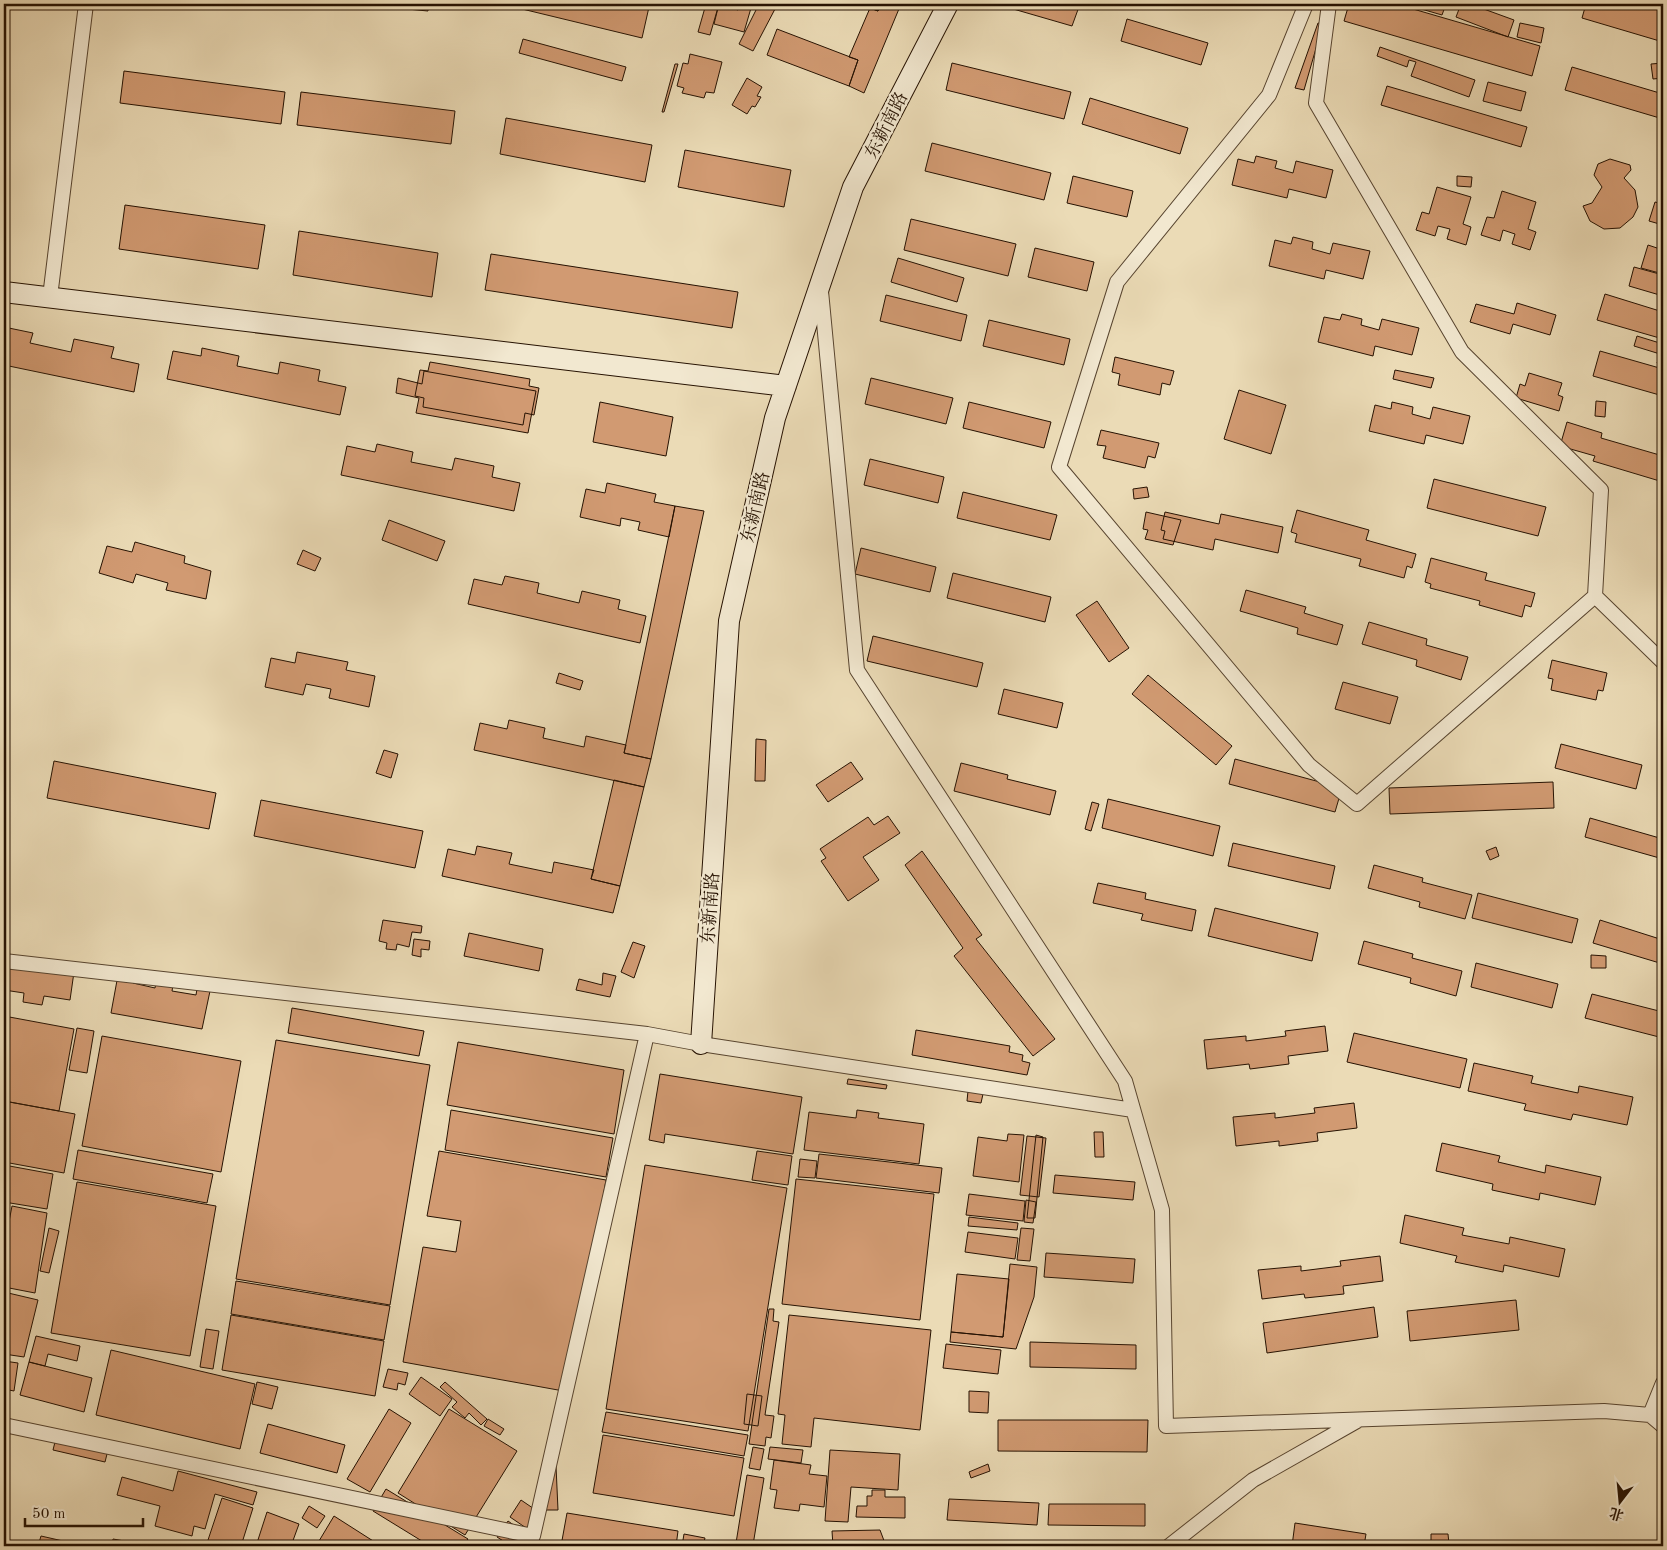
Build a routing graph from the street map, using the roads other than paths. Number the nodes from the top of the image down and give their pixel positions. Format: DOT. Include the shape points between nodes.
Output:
graph roads {
  1 [pos="86,4"];
  2 [pos="948,4"];
  3 [pos="1306,4"];
  4 [pos="1329,4"];
  5 [pos="820,284"];
  6 [pos="4,292"];
  7 [pos="50,297"];
  8 [pos="786,386"];
  9 [pos="1595,596"];
  10 [pos="1663,662"];
  11 [pos="4,961"];
  12 [pos="647,1034"];
  13 [pos="701,1044"];
  14 [pos="1133,1110"];
  15 [pos="1663,1383"];
  16 [pos="1650,1415"];
  17 [pos="1360,1420"];
  18 [pos="4,1425"];
  19 [pos="1663,1426"];
  20 [pos="1170,1546"];
  1 -- 7 [label="street"];
  2 -- 5 [label="main road, 东新南路" via="853,187"];
  3 -- 9 [label="street" via="1269,95 1117,282 1059,467 1309,765 1358,804"];
  4 -- 9 [label="street" via="1316,103 1462,352 1601,490"];
  5 -- 8 [label="main road, 东新南路"];
  5 -- 14 [label="street" via="857,670 1125,1081"];
  6 -- 7 [label="main road"];
  7 -- 8 [label="main road"];
  8 -- 13 [label="main road, 东新南路" via="775,418 729,621"];
  9 -- 10 [label="street"];
  11 -- 12 [label="street"];
  12 -- 13 [label="street"];
  12 -- 18 [label="street" via="533,1536"];
  13 -- 14 [label="street"];
  14 -- 17 [label="street" via="1162,1210 1166,1426"];
  15 -- 16 [label="street"];
  16 -- 17 [label="street" via="1604,1411"];
  16 -- 19 [label="street"];
  17 -- 20 [label="street" via="1252,1480"];
}
